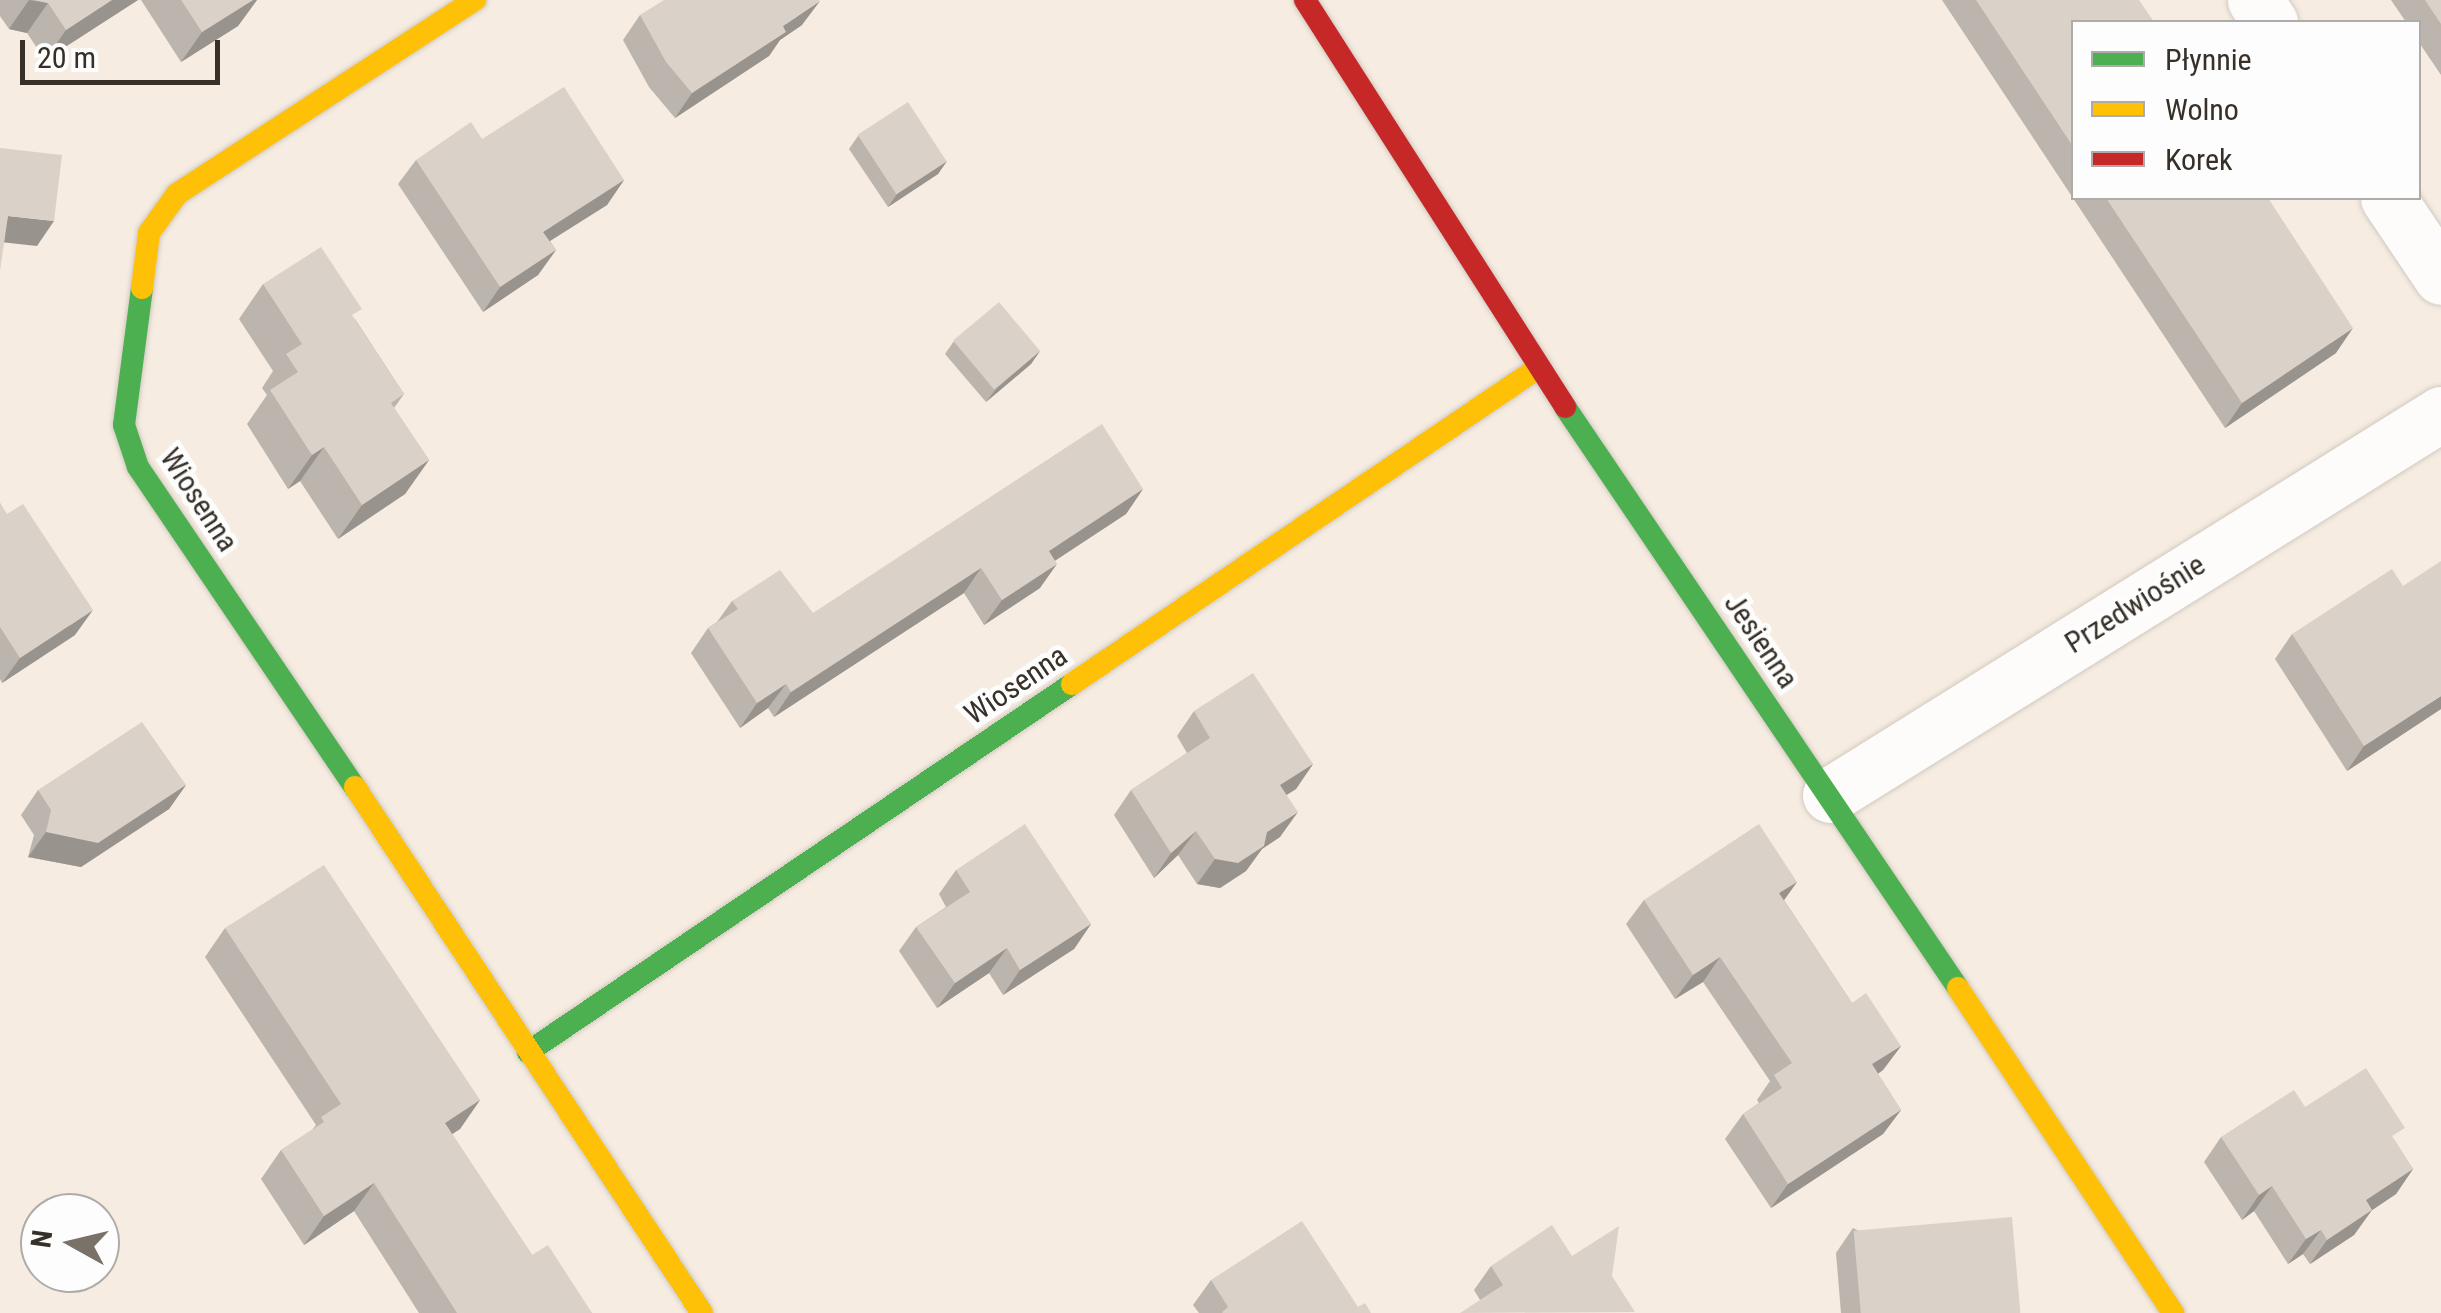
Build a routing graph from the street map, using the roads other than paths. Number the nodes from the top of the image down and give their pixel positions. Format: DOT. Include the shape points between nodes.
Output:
graph roads {
  1 [pos="475,0"];
  2 [pos="1305,0"];
  3 [pos="2389,200"];
  4 [pos="2441,277"];
  5 [pos="1538,368"];
  6 [pos="2441,414"];
  7 [pos="1830,795"];
  8 [pos="528,1052"];
  9 [pos="702,1313"];
  10 [pos="2173,1313"];
  1 -- 8 [label="street, Wiosenna" via="177,194 149,233 124,425 138,466"];
  2 -- 5 [label="street, Jesienna"];
  3 -- 4 [label="street"];
  5 -- 7 [label="street, Jesienna"];
  5 -- 8 [label="street, Wiosenna"];
  6 -- 7 [label="street, Przedwiośnie"];
  7 -- 10 [label="street, Jesienna"];
  8 -- 9 [label="street, Wiosenna"];
}
